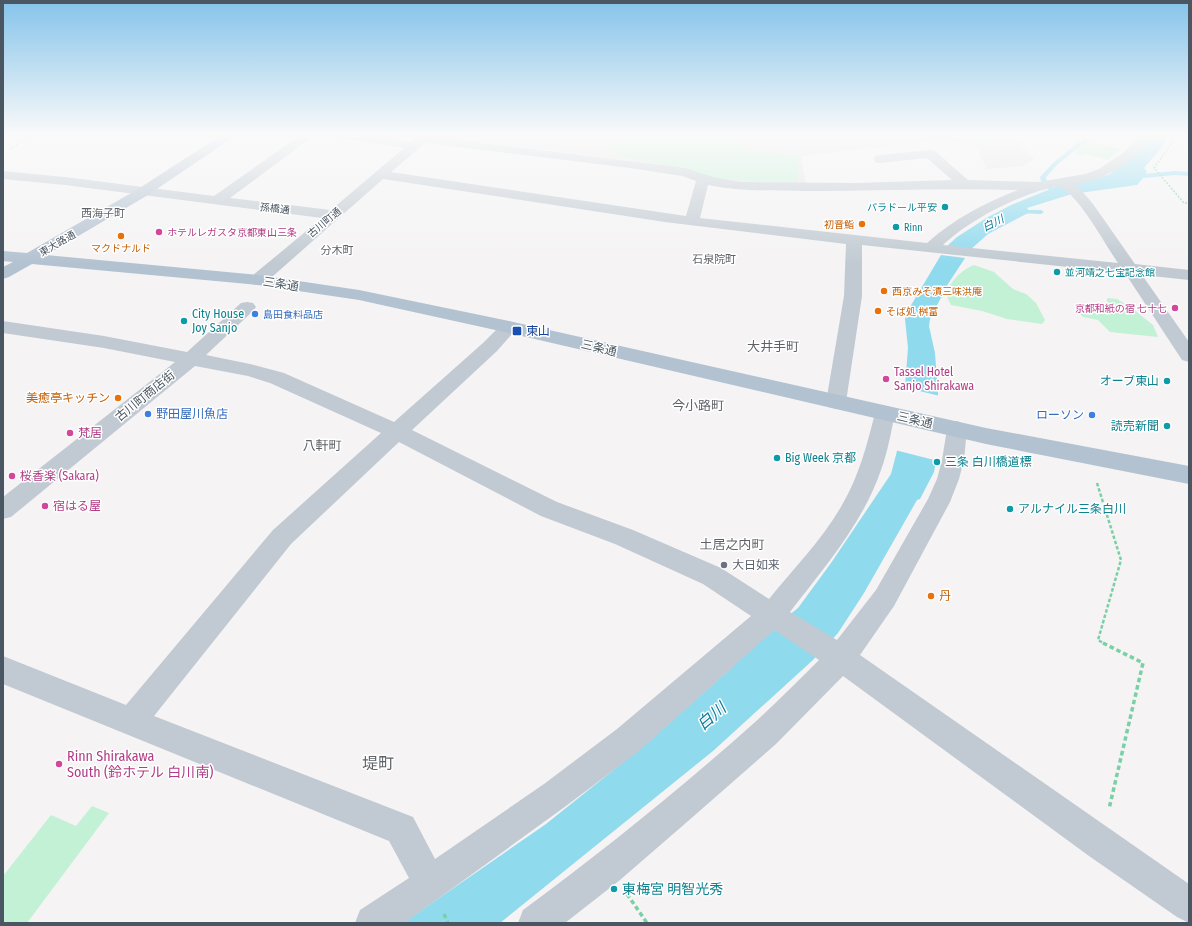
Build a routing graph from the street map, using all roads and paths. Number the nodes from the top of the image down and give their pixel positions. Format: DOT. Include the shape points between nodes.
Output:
graph roads {
  1 [pos="26,177"];
  2 [pos="166,177"];
  3 [pos="249,177"];
  4 [pos="377,177"];
  5 [pos="402,177"];
  6 [pos="699,177"];
  7 [pos="956,177"];
  8 [pos="1093,177"];
  9 [pos="1162,177"];
  10 [pos="704,179"];
  11 [pos="1040,179"];
  12 [pos="964,184"];
  13 [pos="1069,186"];
  14 [pos="143,192"];
  15 [pos="216,201"];
  16 [pos="1189,204"];
  17 [pos="334,215"];
  18 [pos="692,221"];
  19 [pos="854,240"];
  20 [pos="936,249"];
  21 [pos="3,256"];
  22 [pos="29,259"];
  23 [pos="1130,269"];
  24 [pos="3,274"];
  25 [pos="1189,275"];
  26 [pos="258,280"];
  27 [pos="247,307"];
  28 [pos="3,327"];
  29 [pos="509,327"];
  30 [pos="1189,356"];
  31 [pos="192,358"];
  32 [pos="836,402"];
  33 [pos="890,414"];
  34 [pos="949,427"];
  35 [pos="396,431"];
  36 [pos="1090,457"];
  37 [pos="1189,475"];
  38 [pos="3,510"];
  39 [pos="775,617"];
  40 [pos="835,654"];
  41 [pos="3,670"];
  42 [pos="131,721"];
  43 [pos="1101,844"];
  44 [pos="430,884"];
  45 [pos="1189,905"];
  46 [pos="373,923"];
  47 [pos="536,923"];
  1 -- 14 [label="street, 孫橋通"];
  2 -- 14 [label="main road, 東大路通"];
  3 -- 15 [label="street"];
  4 -- 17 [label="street, 古川町通"];
  5 -- 18 [label="street"];
  6 -- 10 [label="street"];
  7 -- 12 [label="street"];
  8 -- 13 [label="street"];
  9 -- 16 [label="path" via="1184,203"];
  10 -- 12 [label="street" via="740,186"];
  10 -- 18 [label="street"];
  11 -- 12 [label="street"];
  11 -- 13 [label="street"];
  11 -- 20 [label="street" via="948,232"];
  13 -- 23 [label="street"];
  14 -- 15 [label="street, 孫橋通"];
  14 -- 22 [label="main road, 東大路通"];
  15 -- 17 [label="street, 孫橋通"];
  17 -- 26 [label="street, 古川町通"];
  18 -- 19 [label="street"];
  19 -- 20 [label="street"];
  19 -- 32 [label="street" via="853,296"];
  20 -- 23 [label="street"];
  21 -- 22 [label="main road, 三条通"];
  22 -- 24 [label="main road, 東大路通"];
  22 -- 26 [label="main road, 三条通"];
  23 -- 25 [label="street"];
  23 -- 30 [label="street"];
  26 -- 29 [label="main road, 三条通" via="359,295"];
  27 -- 31 [label="street, 古川町商店街"];
  28 -- 31 [label="street"];
  29 -- 32 [label="main road, 三条通"];
  29 -- 35 [label="street"];
  31 -- 35 [label="street" via="277,378"];
  31 -- 38 [label="street, 古川町商店街"];
  32 -- 33 [label="main road, 三条通"];
  33 -- 34 [label="main road, 三条通"];
  33 -- 39 [label="street" via="870,471 851,511"];
  34 -- 36 [label="main road, 三条通"];
  34 -- 40 [label="street" via="951,466 938,502 885,598"];
  35 -- 39 [label="street" via="549,509 624,537 712,576"];
  35 -- 42 [label="street" via="282,537"];
  36 -- 37 [label="main road, 三条通"];
  36 -- 43 [label="path" via="1121,560 1098,640 1143,663"];
  39 -- 40 [label="street"];
  39 -- 44 [label="street" via="628,740"];
  40 -- 43 [label="street"];
  40 -- 47 [label="street" via="765,733 608,868"];
  41 -- 42 [label="street"];
  42 -- 44 [label="street" via="401,829"];
  43 -- 45 [label="street"];
  44 -- 46 [label="street"];
}
